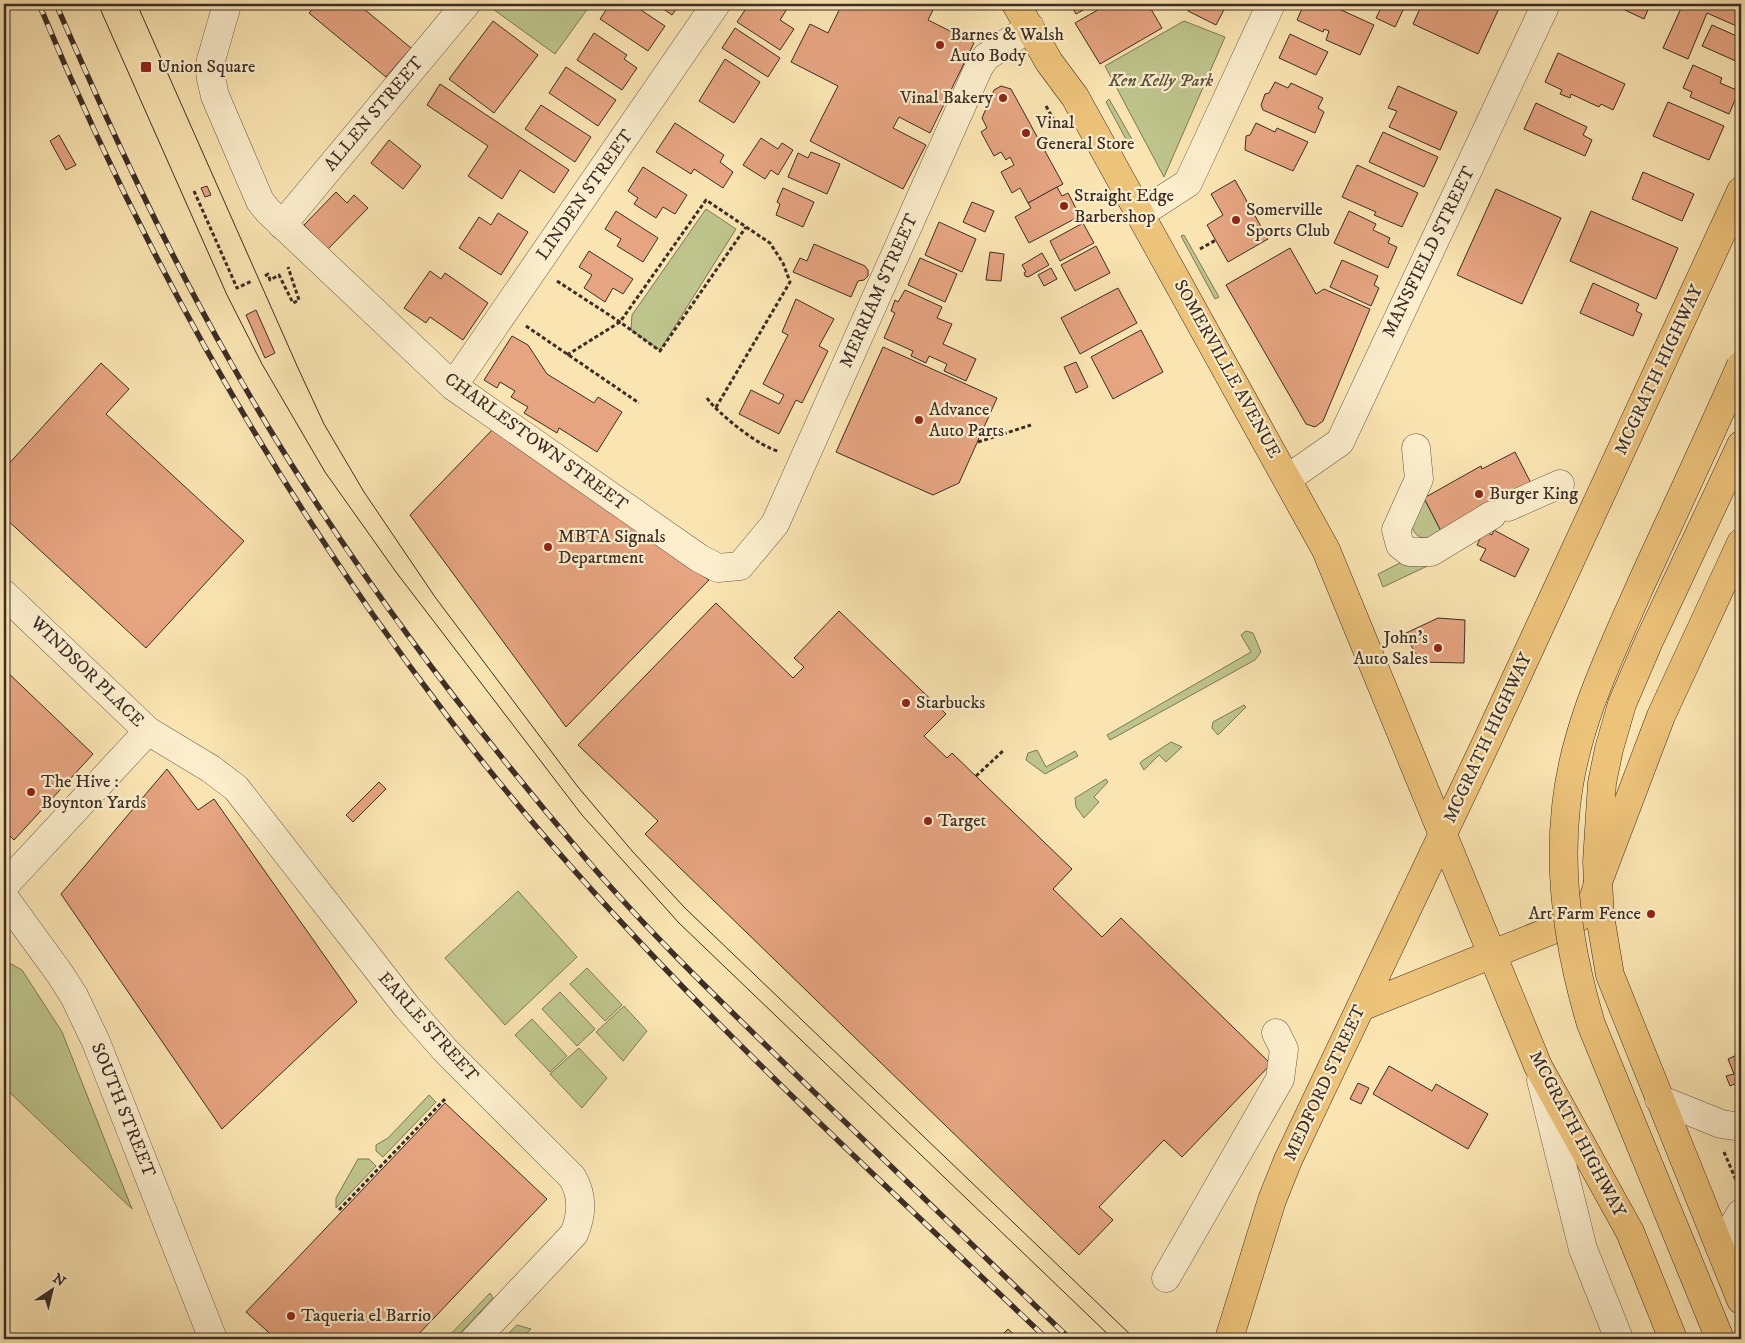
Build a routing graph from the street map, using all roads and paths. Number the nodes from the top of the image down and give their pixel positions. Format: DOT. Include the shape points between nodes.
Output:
graph roads {
  1 [pos="466,4"];
  2 [pos="716,4"];
  3 [pos="1016,4"];
  4 [pos="1271,4"];
  5 [pos="1546,4"];
  6 [pos="228,5"];
  7 [pos="1030,27"];
  8 [pos="1045,104"];
  9 [pos="1064,136"];
  10 [pos="194,191"];
  11 [pos="1741,191"];
  12 [pos="1140,214"];
  13 [pos="282,225"];
  14 [pos="746,227"];
  15 [pos="1216,240"];
  16 [pos="1200,249"];
  17 [pos="292,263"];
  18 [pos="265,276"];
  19 [pos="556,280"];
  20 [pos="252,281"];
  21 [pos="620,322"];
  22 [pos="523,324"];
  23 [pos="568,354"];
  24 [pos="1741,365"];
  25 [pos="453,386"];
  26 [pos="707,398"];
  27 [pos="639,403"];
  28 [pos="715,409"];
  29 [pos="1031,425"];
  30 [pos="978,442"];
  31 [pos="1741,445"];
  32 [pos="1416,448"];
  33 [pos="785,450"];
  34 [pos="1287,478"];
  35 [pos="1560,484"];
  36 [pos="1741,543"];
  37 [pos="740,566"];
  38 [pos="4,594"];
  39 [pos="148,731"];
  40 [pos="1004,750"];
  41 [pos="976,776"];
  42 [pos="1443,834"];
  43 [pos="1598,882"];
  44 [pos="4,886"];
  45 [pos="4,898"];
  46 [pos="1492,953"];
  47 [pos="1361,1007"];
  48 [pos="1276,1033"];
  49 [pos="1538,1066"];
  50 [pos="444,1099"];
  51 [pos="1659,1099"];
  52 [pos="1741,1127"];
  53 [pos="1720,1144"];
  54 [pos="1741,1183"];
  55 [pos="338,1210"];
  56 [pos="1741,1213"];
  57 [pos="1720,1248"];
  58 [pos="1166,1278"];
  59 [pos="1741,1300"];
  60 [pos="213,1339"];
  61 [pos="475,1339"];
  62 [pos="1229,1339"];
  63 [pos="1619,1339"];
  64 [pos="1674,1339"];
  65 [pos="1720,1339"];
  1 -- 13 [label="street, ALLEN STREET"];
  2 -- 25 [label="street, LINDEN STREET"];
  3 -- 7 [label="main road, SOMERVILLE AVENUE"];
  4 -- 12 [label="street" via="1188,183"];
  5 -- 34 [label="street, MANSFIELD STREET" via="1340,442"];
  6 -- 13 [label="street, CHARLESTOWN STREET" via="211,60 212,87 260,201"];
  7 -- 12 [label="main road, SOMERVILLE AVENUE" via="1049,62 1075,97"];
  7 -- 37 [label="street, MERRIAM STREET" via="986,57 979,67 775,524"];
  8 -- 9 [label="path"];
  10 -- 20 [label="path" via="236,288"];
  11 -- 42 [label="main road, MCGRATH HIGHWAY"];
  12 -- 34 [label="main road, SOMERVILLE AVENUE"];
  13 -- 25 [label="street, CHARLESTOWN STREET"];
  14 -- 21 [label="path" via="706,200"];
  14 -- 21 [label="path" via="660,352"];
  14 -- 28 [label="path" via="770,243 790,282"];
  15 -- 16 [label="path"];
  17 -- 18 [label="path" via="288,268 299,300 293,303 279,275 270,280 268,274"];
  19 -- 21 [label="path"];
  21 -- 23 [label="path"];
  22 -- 23 [label="path"];
  23 -- 27 [label="path"];
  24 -- 65 [label="main road, bridge" via="1591,700 1573,764 1563,848 1570,935 1591,1024"];
  25 -- 37 [label="street, CHARLESTOWN STREET" via="699,558 718,568"];
  26 -- 28 [label="path"];
  28 -- 33 [label="path" via="763,443 777,451"];
  29 -- 30 [label="path"];
  31 -- 43 [label="main road" via="1650,641 1615,727 1600,800"];
  32 -- 35 [label="street" via="1419,479 1396,530 1400,545 1409,552 1430,552 1500,511"];
  34 -- 42 [label="main road, SOMERVILLE AVENUE" via="1326,550"];
  36 -- 43 [label="main road" via="1664,709"];
  38 -- 39 [label="street, WINDSOR PLACE"];
  39 -- 44 [label="street"];
  39 -- 61 [label="street, EARLE STREET" via="211,768 236,788 407,1007 446,1051 575,1181 581,1202 574,1234"];
  40 -- 41 [label="path"];
  42 -- 46 [label="main road, MCGRATH HIGHWAY"];
  42 -- 47 [label="main road, MEDFORD STREET"];
  43 -- 46 [label="main road" via="1591,905 1578,918"];
  43 -- 51 [label="main road" via="1610,975"];
  45 -- 60 [label="street, SOUTH STREET" via="60,974 96,1042"];
  46 -- 47 [label="main road"];
  46 -- 49 [label="main road, MCGRATH HIGHWAY"];
  47 -- 62 [label="main road, MEDFORD STREET" via="1279,1180"];
  48 -- 58 [label="street" via="1284,1049 1280,1079"];
  49 -- 63 [label="street" via="1583,1249"];
  49 -- 64 [label="main road, MCGRATH HIGHWAY" via="1630,1232"];
  50 -- 55 [label="path"];
  51 -- 52 [label="street" via="1715,1122"];
  51 -- 57 [label="main road"];
  53 -- 54 [label="path" via="1736,1180"];
  56 -- 57 [label="street"];
  57 -- 59 [label="main road"];
}
